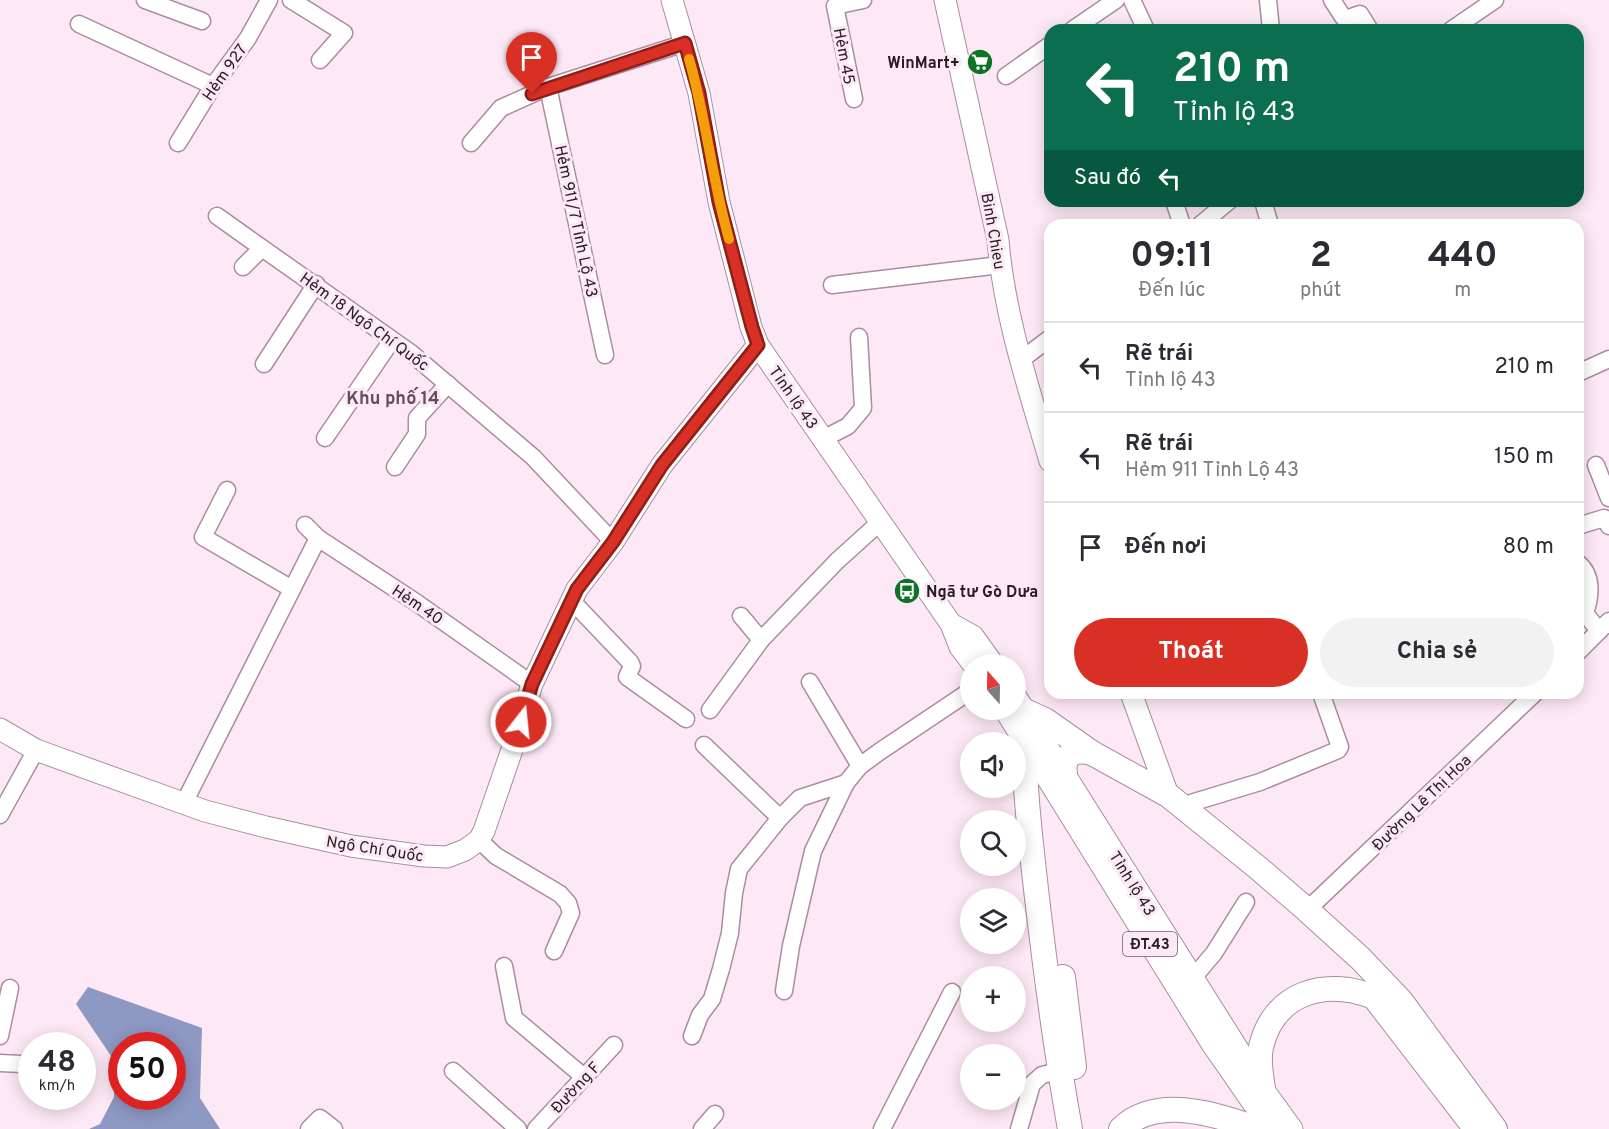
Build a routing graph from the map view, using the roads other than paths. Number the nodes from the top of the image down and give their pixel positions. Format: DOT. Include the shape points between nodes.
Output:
graph roads {
  1 [pos="145,0"];
  2 [pos="269,0"];
  3 [pos="291,0"];
  4 [pos="672,0"];
  5 [pos="863,0"];
  6 [pos="945,0"];
  7 [pos="1116,0"];
  8 [pos="1132,0"];
  9 [pos="1268,0"];
  10 [pos="1332,0"];
  11 [pos="1495,0"];
  12 [pos="202,21"];
  13 [pos="79,24"];
  14 [pos="1081,24"];
  15 [pos="1143,24"];
  16 [pos="1270,24"];
  17 [pos="1366,24"];
  18 [pos="1460,24"];
  19 [pos="685,43"];
  20 [pos="1044,49"];
  21 [pos="320,60"];
  22 [pos="1006,76"];
  23 [pos="213,86"];
  24 [pos="548,87"];
  25 [pos="854,99"];
  26 [pos="471,142"];
  27 [pos="178,143"];
  28 [pos="1222,207"];
  29 [pos="217,216"];
  30 [pos="1207,219"];
  31 [pos="262,248"];
  32 [pos="1000,265"];
  33 [pos="243,267"];
  34 [pos="316,284"];
  35 [pos="832,285"];
  36 [pos="859,337"];
  37 [pos="392,340"];
  38 [pos="1044,343"];
  39 [pos="758,345"];
  40 [pos="605,355"];
  41 [pos="1609,359"];
  42 [pos="1021,360"];
  43 [pos="264,364"];
  44 [pos="1584,370"];
  45 [pos="448,384"];
  46 [pos="1044,430"];
  47 [pos="325,438"];
  48 [pos="823,439"];
  49 [pos="1596,465"];
  50 [pos="395,467"];
  51 [pos="227,490"];
  52 [pos="1609,498"];
  53 [pos="879,523"];
  54 [pos="1584,524"];
  55 [pos="305,525"];
  56 [pos="1609,526"];
  57 [pos="318,538"];
  58 [pos="613,542"];
  59 [pos="1584,568"];
  60 [pos="292,589"];
  61 [pos="571,600"];
  62 [pos="741,616"];
  63 [pos="951,624"];
  64 [pos="1604,626"];
  65 [pos="761,640"];
  66 [pos="1584,646"];
  67 [pos="966,654"];
  68 [pos="986,654"];
  69 [pos="810,682"];
  70 [pos="532,684"];
  71 [pos="960,698"];
  72 [pos="1133,699"];
  73 [pos="1323,699"];
  74 [pos="1529,699"];
  75 [pos="710,710"];
  76 [pos="686,719"];
  77 [pos="1020,721"];
  78 [pos="0,729"];
  79 [pos="1149,742"];
  80 [pos="704,745"];
  81 [pos="36,750"];
  82 [pos="1092,753"];
  83 [pos="860,766"];
  84 [pos="1120,770"];
  85 [pos="1065,774"];
  86 [pos="846,783"];
  87 [pos="1175,801"];
  88 [pos="184,803"];
  89 [pos="0,815"];
  90 [pos="780,818"];
  91 [pos="479,840"];
  92 [pos="1246,902"];
  93 [pos="1309,913"];
  94 [pos="554,951"];
  95 [pos="504,966"];
  96 [pos="1193,978"];
  97 [pos="10,988"];
  98 [pos="784,991"];
  99 [pos="952,992"];
  100 [pos="1374,997"];
  101 [pos="0,1036"];
  102 [pos="692,1036"];
  103 [pos="614,1045"];
  104 [pos="0,1063"];
  105 [pos="18,1064"];
  106 [pos="453,1071"];
  107 [pos="1059,1071"];
  108 [pos="584,1077"];
  109 [pos="1263,1089"];
  110 [pos="715,1114"];
  111 [pos="309,1129"];
  112 [pos="334,1129"];
  113 [pos="518,1129"];
  114 [pos="536,1129"];
  115 [pos="702,1129"];
  116 [pos="882,1129"];
  117 [pos="1019,1129"];
  118 [pos="1070,1129"];
  119 [pos="1082,1129"];
  120 [pos="1120,1129"];
  121 [pos="1258,1129"];
  122 [pos="1270,1129"];
  123 [pos="1292,1129"];
  124 [pos="1475,1129"];
  125 [pos="1495,1129"];
  1 -- 12 [label="street"];
  2 -- 23 [label="street, Hẻm 927" via="248,38"];
  3 -- 21 [label="street" via="344,33"];
  4 -- 19 [label="main road, Tỉnh lộ 43"];
  5 -- 25 [label="street, Hẻm 45" via="835,6"];
  6 -- 32 [label="main road, Binh Chieu" via="998,240"];
  7 -- 14 [label="street"];
  8 -- 15 [label="street"];
  9 -- 16 [label="street"];
  10 -- 17 [label="street" via="1343,17 1360,14"];
  11 -- 18 [label="street"];
  13 -- 23 [label="street"];
  19 -- 24 [label="street"];
  19 -- 39 [label="main road, Tỉnh lộ 43" via="699,93 719,202"];
  20 -- 22 [label="street"];
  23 -- 27 [label="street, Hẻm 927"];
  24 -- 26 [label="street" via="501,108"];
  24 -- 40 [label="street, Hẻm 911/7 Tỉnh Lộ 43"];
  28 -- 30 [label="street"];
  29 -- 31 [label="street, Hẻm 18 Ngô Chí Quốc"];
  31 -- 33 [label="street"];
  31 -- 34 [label="street, Hẻm 18 Ngô Chí Quốc"];
  32 -- 35 [label="street"];
  32 -- 42 [label="main road, Binh Chieu"];
  34 -- 37 [label="street, Hẻm 18 Ngô Chí Quốc"];
  34 -- 43 [label="street"];
  36 -- 48 [label="street" via="863,408 848,426"];
  37 -- 45 [label="street, Hẻm 18 Ngô Chí Quốc"];
  37 -- 47 [label="street"];
  38 -- 42 [label="street"];
  39 -- 48 [label="main road, Tỉnh lộ 43"];
  39 -- 58 [label="main road" via="662,465"];
  41 -- 44 [label="street"];
  42 -- 46 [label="main road, Binh Chieu"];
  45 -- 50 [label="street" via="417,418 417,434"];
  45 -- 58 [label="street, Hẻm 18 Ngô Chí Quốc" via="533,457"];
  48 -- 53 [label="main road, Tỉnh lộ 43"];
  49 -- 52 [label="street"];
  51 -- 60 [label="street" via="203,537"];
  53 -- 63 [label="main road, Tỉnh lộ 43"];
  53 -- 65 [label="street"];
  54 -- 56 [label="street" via="1604,518"];
  55 -- 57 [label="street, Hẻm 40"];
  57 -- 60 [label="street"];
  57 -- 70 [label="street, Hẻm 40"];
  58 -- 61 [label="main road"];
  59 -- 64 [label="street" via="1591,590 1585,613"];
  60 -- 88 [label="street"];
  61 -- 70 [label="main road"];
  61 -- 76 [label="street" via="630,662 627,677"];
  62 -- 65 [label="street"];
  63 -- 67 [label="main road, Tỉnh lộ 43"];
  63 -- 68 [label="main road, Tỉnh lộ 43" via="973,636"];
  64 -- 66 [label="street"];
  65 -- 75 [label="street"];
  69 -- 83 [label="street"];
  70 -- 91 [label="main road"];
  71 -- 83 [label="street"];
  72 -- 79 [label="main road"];
  73 -- 87 [label="street" via="1338,750 1260,782"];
  74 -- 93 [label="street, Đường Lê Thị Hoa"];
  77 -- 82 [label="highway" via="1045,720"];
  77 -- 85 [label="main road, Tỉnh lộ 43 / ĐT.43"];
  77 -- 107 [label="highway" via="1031,849"];
  77 -- 119 [label="highway"];
  77 -- 122 [label="main road, Tỉnh lộ 43 / ĐT.43" via="1212,1044"];
  78 -- 81 [label="main road, Ngô Chí Quốc"];
  79 -- 84 [label="main road" via="1138,760"];
  79 -- 87 [label="main road"];
  80 -- 90 [label="street"];
  81 -- 88 [label="main road, Ngô Chí Quốc"];
  81 -- 89 [label="street"];
  82 -- 84 [label="highway"];
  82 -- 85 [label="highway" via="1075,752 1068,756"];
  83 -- 86 [label="street"];
  84 -- 87 [label="highway"];
  85 -- 96 [label="main road, Tỉnh lộ 43 / ĐT.43"];
  86 -- 90 [label="street" via="800,798"];
  86 -- 98 [label="street" via="813,851"];
  87 -- 93 [label="highway"];
  88 -- 91 [label="main road, Ngô Chí Quốc" via="331,842 424,856 447,857"];
  90 -- 102 [label="street" via="739,870 721,969 712,999"];
  91 -- 94 [label="street" via="496,856 560,894 568,903 571,913"];
  92 -- 96 [label="street"];
  93 -- 100 [label="highway"];
  93 -- 125 [label="highway" via="1401,1001"];
  95 -- 108 [label="street" via="514,1018"];
  96 -- 109 [label="main road, Tỉnh lộ 43 / ĐT.43"];
  97 -- 101 [label="street"];
  99 -- 116 [label="street"];
  100 -- 109 [label="highway" via="1336,987 1317,989 1292,1000 1270,1024 1260,1049"];
  100 -- 124 [label="highway"];
  103 -- 108 [label="street, Đường F"];
  104 -- 105 [label="street"];
  106 -- 113 [label="street"];
  107 -- 117 [label="street" via="1042,1075 1032,1084"];
  107 -- 118 [label="highway"];
  108 -- 114 [label="street, Đường F"];
  109 -- 123 [label="main road, Tỉnh lộ 43 / ĐT.43"];
  110 -- 115 [label="street"];
  111 -- 112 [label="street" via="320,1118"];
  120 -- 121 [label="highway" via="1152,1111 1175,1110 1227,1118"];
}
